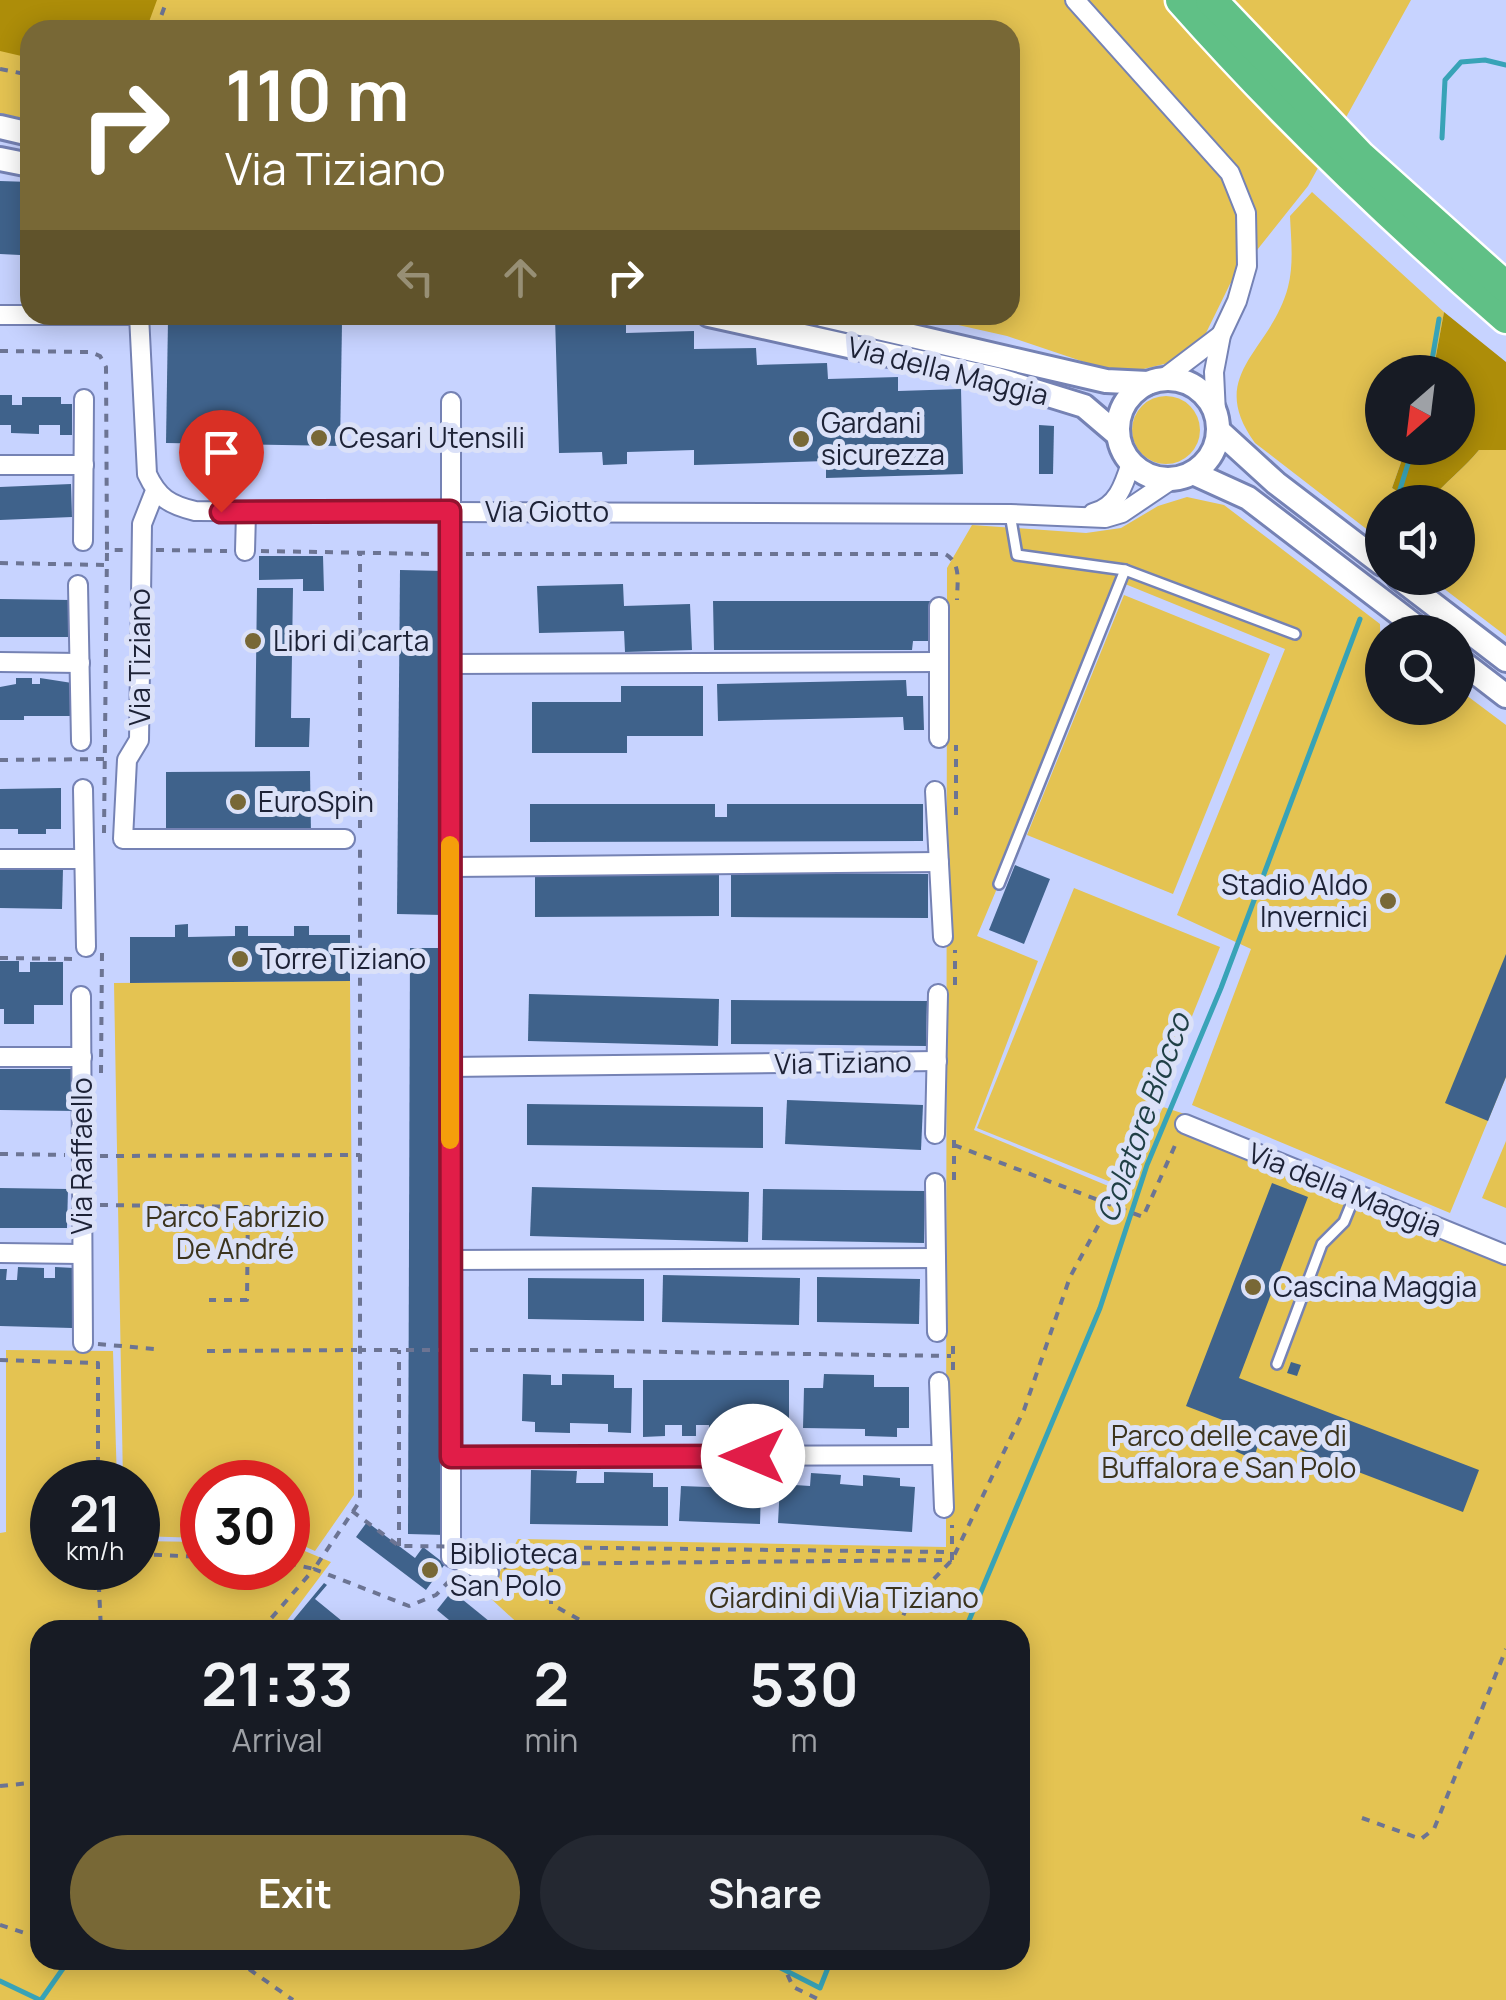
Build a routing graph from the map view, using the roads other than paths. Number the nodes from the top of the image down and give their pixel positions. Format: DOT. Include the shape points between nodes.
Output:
graph roads {
  1 [pos="1074,0"];
  2 [pos="1181,0"];
  3 [pos="1211,0"];
  4 [pos="1506,287"];
  5 [pos="1506,318"];
  6 [pos="139,325"];
  7 [pos="753,325"];
  8 [pos="865,325"];
  9 [pos="1221,336"];
  10 [pos="1156,382"];
  11 [pos="84,399"];
  12 [pos="451,402"];
  13 [pos="1217,422"];
  14 [pos="1118,435"];
  15 [pos="1132,464"];
  16 [pos="0,465"];
  17 [pos="84,465"];
  18 [pos="1182,476"];
  19 [pos="154,492"];
  20 [pos="450,511"];
  21 [pos="246,513"];
  22 [pos="1010,514"];
  23 [pos="1063,516"];
  24 [pos="82,541"];
  25 [pos="245,551"];
  26 [pos="1365,551"];
  27 [pos="1124,570"];
  28 [pos="78,586"];
  29 [pos="1422,595"];
  30 [pos="948,607"];
  31 [pos="1401,615"];
  32 [pos="1295,634"];
  33 [pos="1506,660"];
  34 [pos="0,662"];
  35 [pos="80,662"];
  36 [pos="939,662"];
  37 [pos="450,664"];
  38 [pos="1475,672"];
  39 [pos="1506,696"];
  40 [pos="81,741"];
  41 [pos="948,742"];
  42 [pos="83,789"];
  43 [pos="935,790"];
  44 [pos="345,839"];
  45 [pos="0,859"];
  46 [pos="84,859"];
  47 [pos="939,862"];
  48 [pos="450,867"];
  49 [pos="999,884"];
  50 [pos="949,942"];
  51 [pos="86,953"];
  52 [pos="946,990"];
  53 [pos="81,996"];
  54 [pos="0,1057"];
  55 [pos="82,1058"];
  56 [pos="936,1062"];
  57 [pos="450,1067"];
  58 [pos="1185,1124"];
  59 [pos="935,1134"];
  60 [pos="945,1183"];
  61 [pos="1355,1195"];
  62 [pos="0,1253"];
  63 [pos="82,1254"];
  64 [pos="1506,1255"];
  65 [pos="936,1258"];
  66 [pos="450,1260"];
  67 [pos="945,1334"];
  68 [pos="90,1344"];
  69 [pos="1277,1364"];
  70 [pos="946,1379"];
  71 [pos="942,1455"];
  72 [pos="451,1457"];
  73 [pos="948,1510"];
  74 [pos="488,1573"];
  1 -- 9 [label="street" via="1230,174 1246,214 1247,266"];
  2 -- 5 [label="highway" via="1349,176"];
  3 -- 4 [label="highway" via="1361,157"];
  6 -- 19 [label="street" via="144,455"];
  7 -- 14 [label="street, Via della Maggia" via="996,379 1084,406"];
  8 -- 10 [label="street, Via della Maggia" via="1106,381"];
  9 -- 10 [label="street"];
  9 -- 13 [label="street" via="1214,372"];
  10 -- 13 [label="street" via="1196,387"];
  10 -- 14 [label="street" via="1124,404"];
  11 -- 17 [label="street"];
  12 -- 20 [label="street"];
  13 -- 18 [label="street" via="1206,462"];
  13 -- 26 [label="street" via="1276,483"];
  14 -- 15 [label="street"];
  15 -- 18 [label="street" via="1156,478"];
  15 -- 23 [label="street, Via Giotto" via="1120,494 1104,510"];
  16 -- 17 [label="street"];
  17 -- 24 [label="street"];
  18 -- 23 [label="street, Via Giotto" via="1122,513"];
  18 -- 31 [label="street" via="1248,498"];
  19 -- 21 [label="street, Via Giotto" via="195,511"];
  19 -- 44 [label="street, Via Tiziano" via="142,524 139,740 127,760 122,840"];
  20 -- 21 [label="street, Via Giotto"];
  20 -- 22 [label="street, Via Giotto"];
  20 -- 37 [label="street"];
  21 -- 25 [label="street"];
  22 -- 23 [label="street, Via Giotto"];
  22 -- 27 [label="lane" via="1018,556"];
  27 -- 32 [label="lane"];
  27 -- 49 [label="lane"];
  28 -- 35 [label="street"];
  29 -- 33 [label="street"];
  30 -- 36 [label="street"];
  34 -- 35 [label="street"];
  35 -- 40 [label="street"];
  36 -- 37 [label="street"];
  36 -- 41 [label="street"];
  37 -- 48 [label="street"];
  38 -- 39 [label="street"];
  42 -- 46 [label="street"];
  43 -- 47 [label="street"];
  45 -- 46 [label="street"];
  46 -- 51 [label="street"];
  47 -- 48 [label="street"];
  47 -- 50 [label="street"];
  48 -- 57 [label="street"];
  52 -- 56 [label="street, Via Tiziano"];
  53 -- 55 [label="street, Via Raffaello"];
  54 -- 55 [label="street, Via Raffaello"];
  55 -- 63 [label="street, Via Raffaello"];
  56 -- 57 [label="street, Via Tiziano"];
  56 -- 59 [label="street, Via Tiziano"];
  57 -- 66 [label="street"];
  58 -- 61 [label="street, Via della Maggia"];
  60 -- 65 [label="street"];
  61 -- 64 [label="street, Via della Maggia"];
  61 -- 69 [label="lane" via="1344,1222 1322,1244"];
  62 -- 63 [label="street, Via Raffaello"];
  63 -- 68 [label="street, Via Raffaello"];
  65 -- 66 [label="street"];
  65 -- 67 [label="street"];
  66 -- 72 [label="street"];
  70 -- 71 [label="street"];
  71 -- 72 [label="street"];
  71 -- 73 [label="street"];
  72 -- 74 [label="street" via="451,1557"];
}
